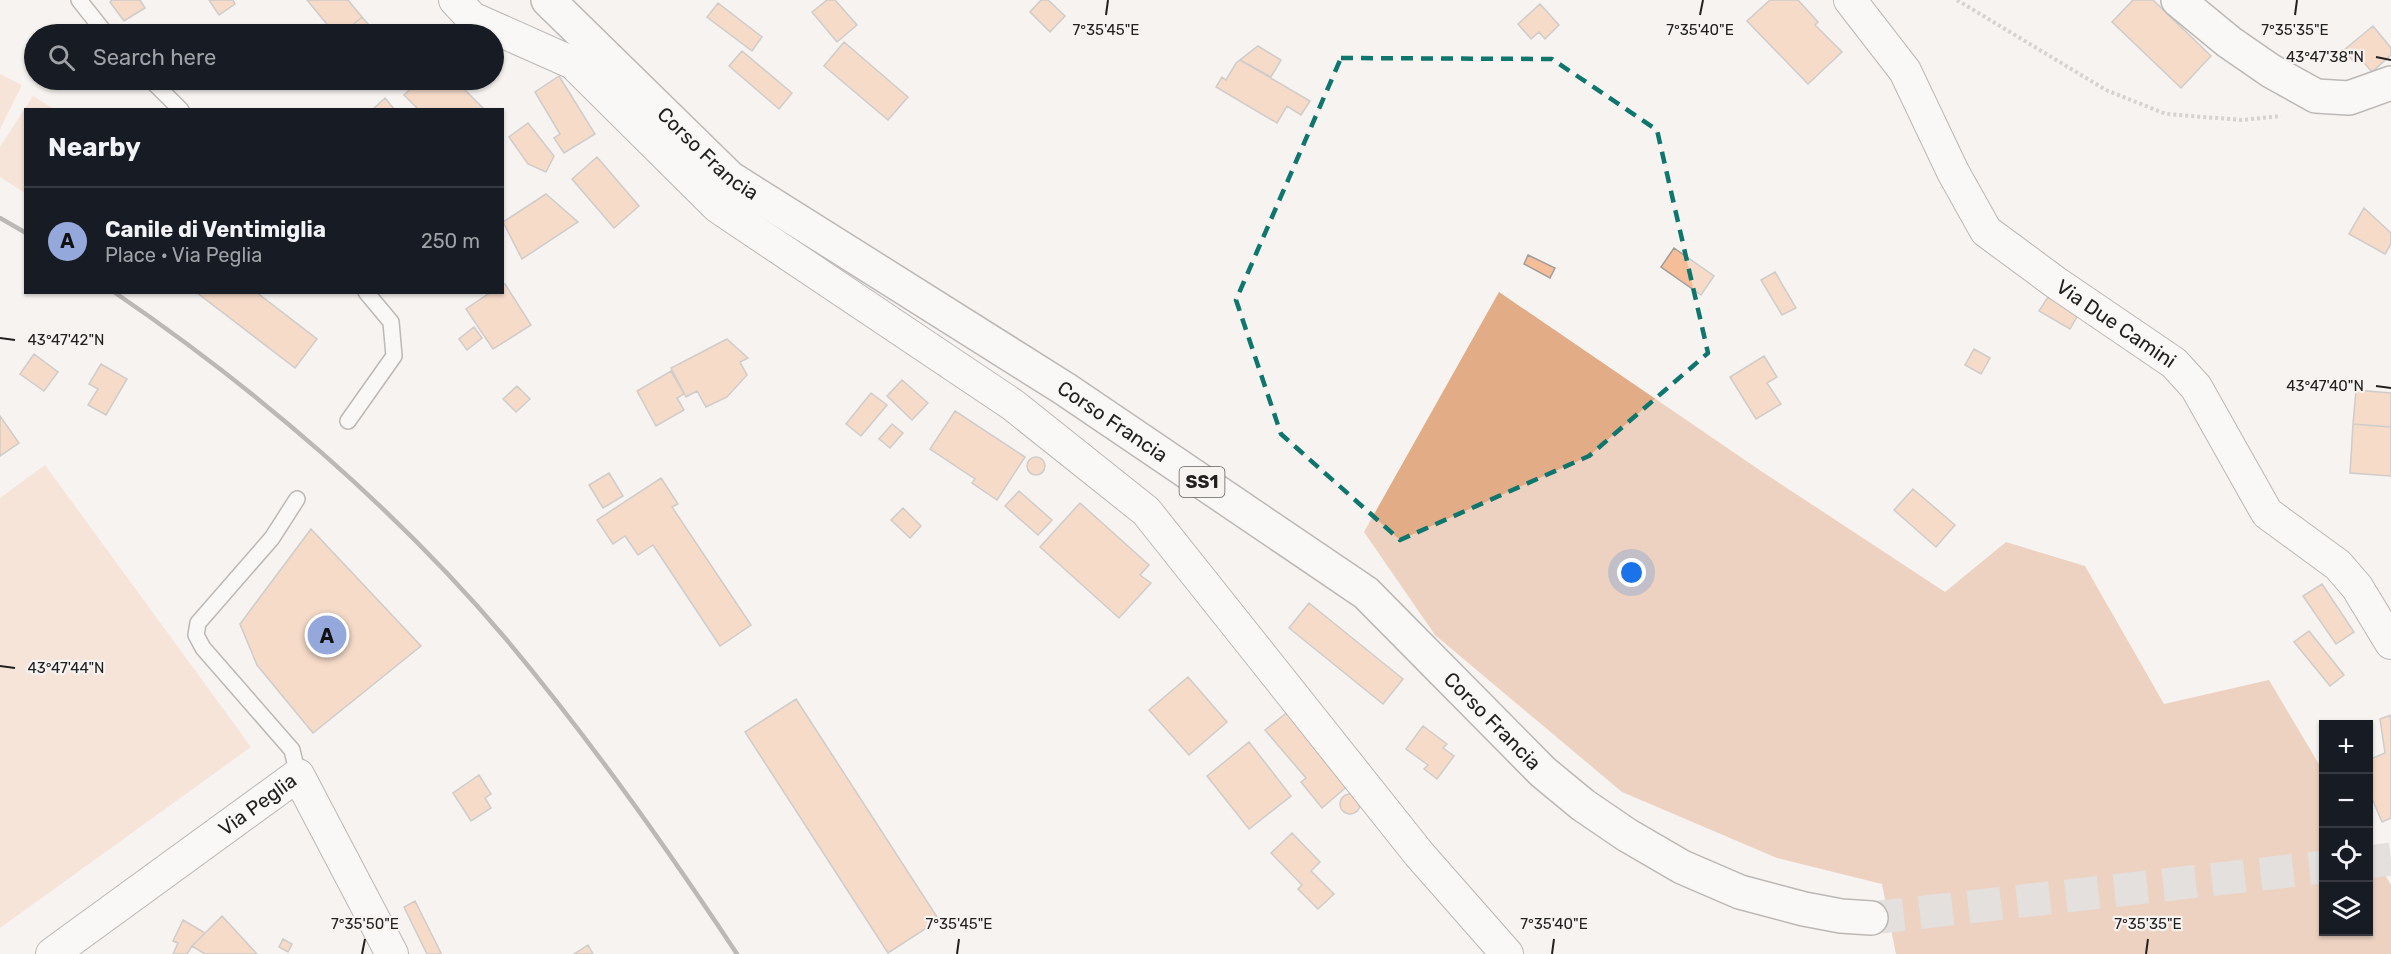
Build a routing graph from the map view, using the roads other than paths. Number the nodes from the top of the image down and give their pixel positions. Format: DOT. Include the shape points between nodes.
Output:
graph roads {
  1 [pos="79,0"];
  2 [pos="455,0"];
  3 [pos="548,0"];
  4 [pos="1850,0"];
  5 [pos="2178,0"];
  6 [pos="98,24"];
  7 [pos="485,24"];
  8 [pos="504,32"];
  9 [pos="2391,83"];
  10 [pos="160,90"];
  11 [pos="179,108"];
  12 [pos="368,294"];
  13 [pos="348,421"];
  14 [pos="297,499"];
  15 [pos="2391,643"];
  16 [pos="298,776"];
  17 [pos="1871,918"];
  18 [pos="52,954"];
  19 [pos="392,954"];
  20 [pos="1507,954"];
  1 -- 6 [label="lane"];
  2 -- 7 [label="street" via="472,18"];
  3 -- 17 [label="main road, Corso Francia / SS1" via="730,178 1065,389 1366,593 1543,772 1583,805 1682,867 1740,892 1804,909"];
  4 -- 15 [label="street, Via Due Camini" via="1905,71 1986,231 2174,363 2196,387 2268,513 2338,566 2357,587"];
  5 -- 9 [label="main road" via="2229,42 2316,96 2349,98"];
  8 -- 20 [label="street" via="573,63 718,207 1013,405 1146,511 1419,854"];
  10 -- 11 [label="lane"];
  12 -- 13 [label="lane" via="391,322 394,356"];
  14 -- 16 [label="lane" via="272,538 198,623 196,635 292,750"];
  16 -- 18 [label="street, Via Peglia"];
  16 -- 19 [label="street, Via Peglia"];
}
